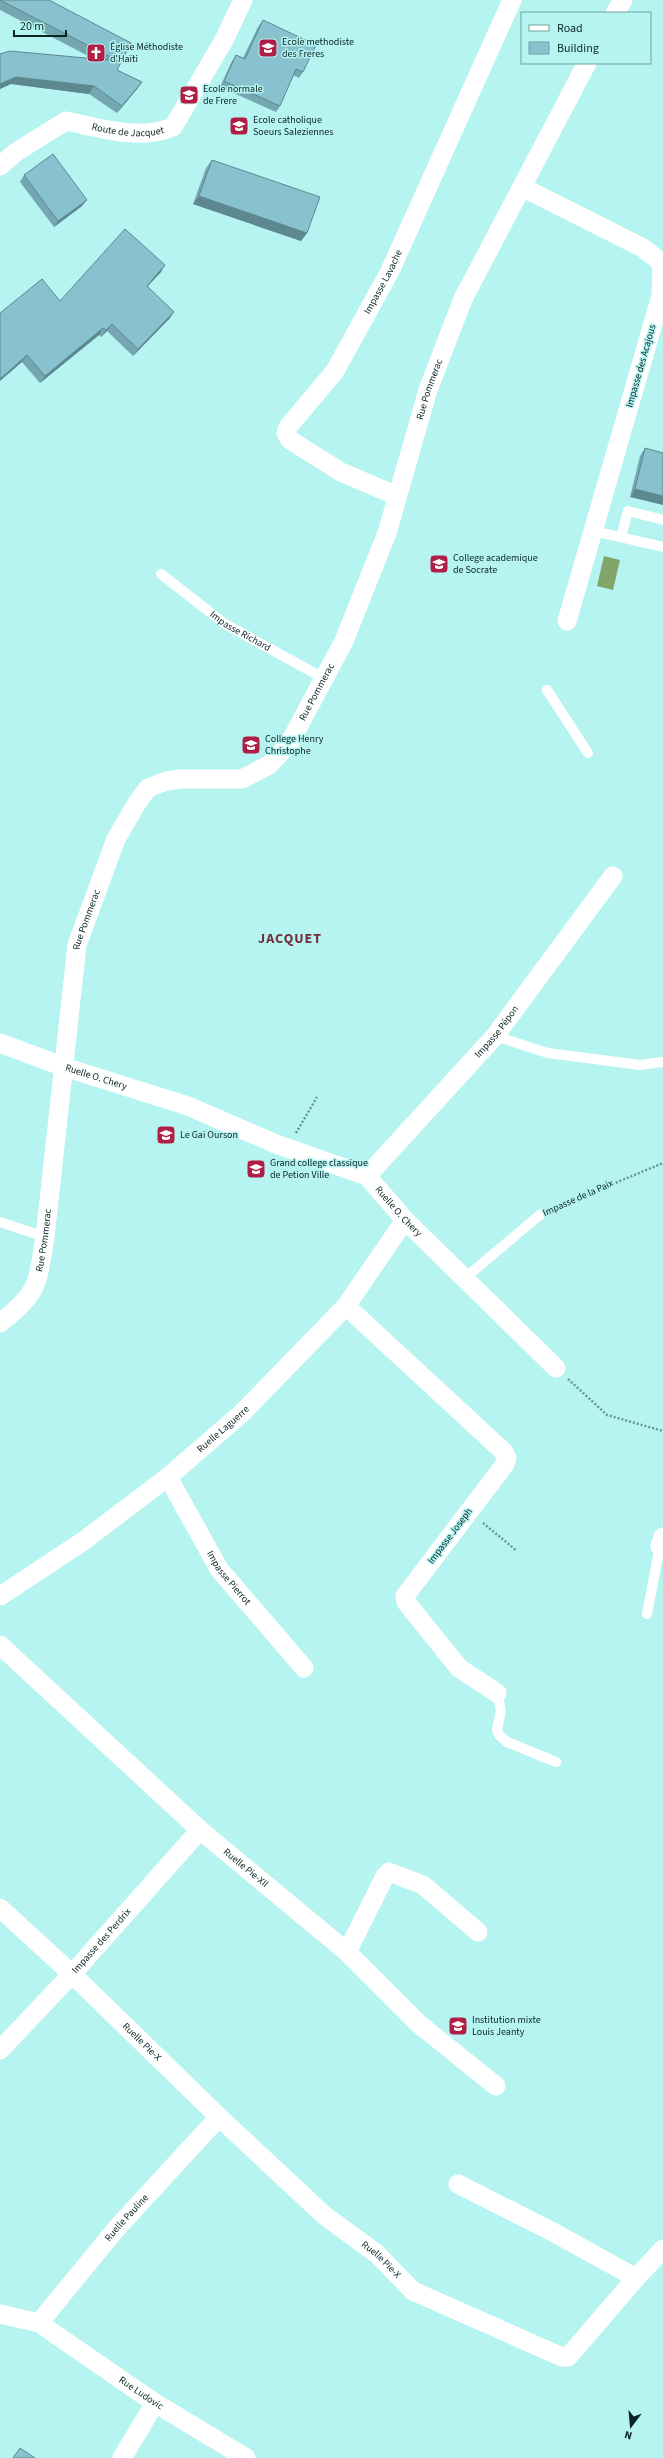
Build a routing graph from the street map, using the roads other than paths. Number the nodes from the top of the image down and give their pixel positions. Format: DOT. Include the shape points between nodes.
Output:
graph roads {
  1 [pos="243,0"];
  2 [pos="512,0"];
  3 [pos="623,0"];
  4 [pos="616,12"];
  5 [pos="586,64"];
  6 [pos="0,166"];
  7 [pos="522,187"];
  8 [pos="397,496"];
  9 [pos="663,520"];
  10 [pos="593,531"];
  11 [pos="621,537"];
  12 [pos="663,547"];
  13 [pos="161,574"];
  14 [pos="567,622"];
  15 [pos="325,679"];
  16 [pos="546,690"];
  17 [pos="588,753"];
  18 [pos="613,876"];
  19 [pos="495,1036"];
  20 [pos="0,1043"];
  21 [pos="663,1062"];
  22 [pos="64,1067"];
  23 [pos="367,1176"];
  24 [pos="541,1214"];
  25 [pos="405,1220"];
  26 [pos="0,1222"];
  27 [pos="45,1237"];
  28 [pos="465,1278"];
  29 [pos="346,1306"];
  30 [pos="0,1323"];
  31 [pos="556,1368"];
  32 [pos="168,1478"];
  33 [pos="661,1542"];
  34 [pos="0,1596"];
  35 [pos="647,1614"];
  36 [pos="0,1646"];
  37 [pos="304,1668"];
  38 [pos="497,1692"];
  39 [pos="556,1762"];
  40 [pos="200,1830"];
  41 [pos="0,1908"];
  42 [pos="478,1932"];
  43 [pos="347,1952"];
  44 [pos="72,1974"];
  45 [pos="0,2050"];
  46 [pos="496,2086"];
  47 [pos="219,2117"];
  48 [pos="458,2184"];
  49 [pos="663,2249"];
  50 [pos="636,2278"];
  51 [pos="0,2314"];
  52 [pos="39,2323"];
  53 [pos="155,2403"];
  54 [pos="122,2458"];
  55 [pos="246,2458"];
  1 -- 6 [label="street, Route de Jacquet" via="224,40 173,127 158,133 136,134 66,121 16,152"];
  2 -- 8 [label="street, Impasse Lavache" via="390,271 335,371 288,427 286,433 290,440 341,472"];
  3 -- 4 [label="street"];
  5 -- 7 [label="street, Rue Pommerac"];
  7 -- 8 [label="street, Rue Pommerac" via="463,299 428,390"];
  7 -- 10 [label="street, Impasse des Acajous" via="643,248 662,264 661,296"];
  8 -- 15 [label="street, Rue Pommerac" via="387,533 344,641"];
  9 -- 11 [label="lane" via="628,511"];
  10 -- 11 [label="lane"];
  10 -- 14 [label="street, Impasse des Acajous"];
  11 -- 12 [label="lane"];
  13 -- 15 [label="lane, Impasse Richard" via="225,624"];
  15 -- 22 [label="street, Rue Pommerac" via="288,744 269,765 242,779 166,781 148,788 137,803 116,839 77,945"];
  16 -- 17 [label="lane"];
  18 -- 19 [label="street, Impasse Pépon"];
  19 -- 21 [label="lane" via="548,1053 640,1065"];
  19 -- 23 [label="street, Impasse Pépon"];
  20 -- 22 [label="street, Ruelle O. Chery"];
  22 -- 23 [label="street, Ruelle O. Chery" via="188,1106 288,1148"];
  22 -- 27 [label="street, Rue Pommerac"];
  23 -- 25 [label="street, Ruelle O. Chery"];
  24 -- 28 [label="lane, Impasse de la Paix"];
  25 -- 28 [label="street, Ruelle O. Chery"];
  25 -- 29 [label="street, Ruelle Laguerre"];
  26 -- 27 [label="lane"];
  27 -- 30 [label="street, Rue Pommerac" via="34,1290 23,1305"];
  28 -- 31 [label="street, Ruelle O. Chery"];
  29 -- 32 [label="street, Ruelle Laguerre" via="242,1413"];
  29 -- 38 [label="street, Impasse Joseph" via="504,1452 507,1458 405,1596 406,1602 459,1668"];
  32 -- 34 [label="street, Ruelle Laguerre" via="82,1542"];
  32 -- 37 [label="street, Impasse Pierrot" via="219,1569"];
  33 -- 35 [label="lane"];
  36 -- 40 [label="street, Ruelle Pie-XII"];
  38 -- 39 [label="lane, Impasse Joseph" via="501,1711 497,1729 499,1735 507,1742"];
  40 -- 43 [label="street, Ruelle Pie-XII"];
  40 -- 44 [label="street, Impasse des Perdrix"];
  41 -- 44 [label="street, Ruelle Pie-X"];
  42 -- 43 [label="street" via="423,1886 389,1872"];
  43 -- 46 [label="street, Ruelle Pie-XII" via="419,2024"];
  44 -- 45 [label="street, Impasse des Perdrix"];
  44 -- 47 [label="street, Ruelle Pie-X"];
  47 -- 50 [label="street, Ruelle Pie-X" via="324,2215 377,2254 413,2291 562,2357 568,2357 573,2352"];
  47 -- 52 [label="street, Ruelle Pauline" via="116,2229"];
  48 -- 50 [label="street"];
  49 -- 50 [label="street, Ruelle Pie-X"];
  51 -- 52 [label="street"];
  52 -- 53 [label="street, Rue Ludovic"];
  53 -- 54 [label="street"];
  53 -- 55 [label="street, Rue Ludovic"];
}
